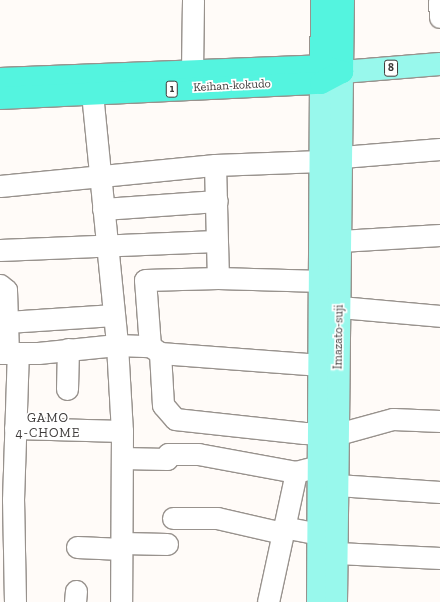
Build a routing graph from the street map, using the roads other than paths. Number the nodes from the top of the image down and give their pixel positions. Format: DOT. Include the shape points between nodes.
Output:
graph roads {
  1 [pos="193,0"];
  2 [pos="322,0"];
  3 [pos="343,0"];
  4 [pos="438,0"];
  5 [pos="440,17"];
  6 [pos="440,61"];
  7 [pos="192,72"];
  8 [pos="342,72"];
  9 [pos="321,74"];
  10 [pos="0,79"];
  11 [pos="92,94"];
  12 [pos="0,98"];
  13 [pos="440,150"];
  14 [pos="332,159"];
  15 [pos="215,165"];
  16 [pos="99,175"];
  17 [pos="0,186"];
  18 [pos="217,201"];
  19 [pos="103,209"];
  20 [pos="440,235"];
  21 [pos="216,241"];
  22 [pos="340,241"];
  23 [pos="106,246"];
  24 [pos="0,250"];
  25 [pos="218,278"];
  26 [pos="322,281"];
  27 [pos="0,285"];
  28 [pos="340,307"];
  29 [pos="114,315"];
  30 [pos="440,316"];
  31 [pos="7,322"];
  32 [pos="117,345"];
  33 [pos="68,349"];
  34 [pos="155,349"];
  35 [pos="9,353"];
  36 [pos="321,365"];
  37 [pos="67,389"];
  38 [pos="440,420"];
  39 [pos="10,421"];
  40 [pos="122,431"];
  41 [pos="328,434"];
  42 [pos="7,456"];
  43 [pos="122,458"];
  44 [pos="319,466"];
  45 [pos="296,472"];
  46 [pos="337,485"];
  47 [pos="440,492"];
  48 [pos="173,518"];
  49 [pos="282,530"];
  50 [pos="319,534"];
  51 [pos="167,544"];
  52 [pos="122,546"];
  53 [pos="76,547"];
  54 [pos="337,553"];
  55 [pos="440,558"];
  56 [pos="15,602"];
  57 [pos="121,602"];
  58 [pos="268,602"];
  59 [pos="318,602"];
  60 [pos="336,602"];
  1 -- 7 [label="street"];
  2 -- 9 [label="highway"];
  3 -- 8 [label="highway"];
  4 -- 5 [label="street"];
  6 -- 8 [label="main road, 8"];
  7 -- 9 [label="highway, Keihan-kokudo / 1"];
  7 -- 10 [label="highway, Keihan-kokudo / 1"];
  8 -- 9 [label="highway, Keihan-kokudo / 1"];
  8 -- 14 [label="main road, Imazato-suji"];
  9 -- 11 [label="highway, Keihan-kokudo / 1"];
  9 -- 14 [label="main road, Imazato-suji"];
  11 -- 12 [label="highway, Keihan-kokudo / 1"];
  11 -- 16 [label="street"];
  13 -- 14 [label="street"];
  14 -- 15 [label="street"];
  14 -- 22 [label="main road, Imazato-suji"];
  14 -- 26 [label="main road, Imazato-suji"];
  15 -- 16 [label="street"];
  15 -- 18 [label="street"];
  16 -- 17 [label="street"];
  16 -- 19 [label="street"];
  18 -- 19 [label="street"];
  18 -- 21 [label="street"];
  19 -- 23 [label="street"];
  20 -- 22 [label="street"];
  21 -- 23 [label="street"];
  21 -- 25 [label="street"];
  22 -- 28 [label="main road, Imazato-suji"];
  23 -- 24 [label="street"];
  23 -- 29 [label="street"];
  25 -- 26 [label="street"];
  25 -- 34 [label="street" via="145,280"];
  26 -- 36 [label="main road, Imazato-suji"];
  27 -- 31 [label="street" via="6,290"];
  28 -- 30 [label="street"];
  28 -- 41 [label="main road, Imazato-suji"];
  29 -- 31 [label="street"];
  29 -- 32 [label="street"];
  31 -- 35 [label="street"];
  32 -- 33 [label="street"];
  32 -- 34 [label="street"];
  32 -- 40 [label="street"];
  33 -- 35 [label="street"];
  33 -- 37 [label="street"];
  34 -- 36 [label="street"];
  34 -- 41 [label="street" via="163,405 174,419"];
  35 -- 39 [label="street"];
  36 -- 41 [label="main road, Imazato-suji"];
  38 -- 41 [label="street" via="393,419"];
  39 -- 40 [label="street"];
  39 -- 42 [label="street"];
  40 -- 43 [label="street"];
  41 -- 44 [label="main road, Imazato-suji"];
  41 -- 46 [label="main road, Imazato-suji"];
  42 -- 56 [label="street"];
  43 -- 45 [label="street" via="167,459 168,454 198,454"];
  43 -- 52 [label="street"];
  44 -- 45 [label="street"];
  44 -- 50 [label="main road, Imazato-suji"];
  45 -- 49 [label="street"];
  46 -- 47 [label="street"];
  46 -- 54 [label="main road, Imazato-suji"];
  48 -- 49 [label="street" via="217,518"];
  49 -- 50 [label="street"];
  49 -- 58 [label="street"];
  50 -- 59 [label="main road, Imazato-suji"];
  51 -- 52 [label="street"];
  52 -- 53 [label="street"];
  52 -- 57 [label="street"];
  54 -- 55 [label="street"];
  54 -- 60 [label="main road, Imazato-suji"];
}
